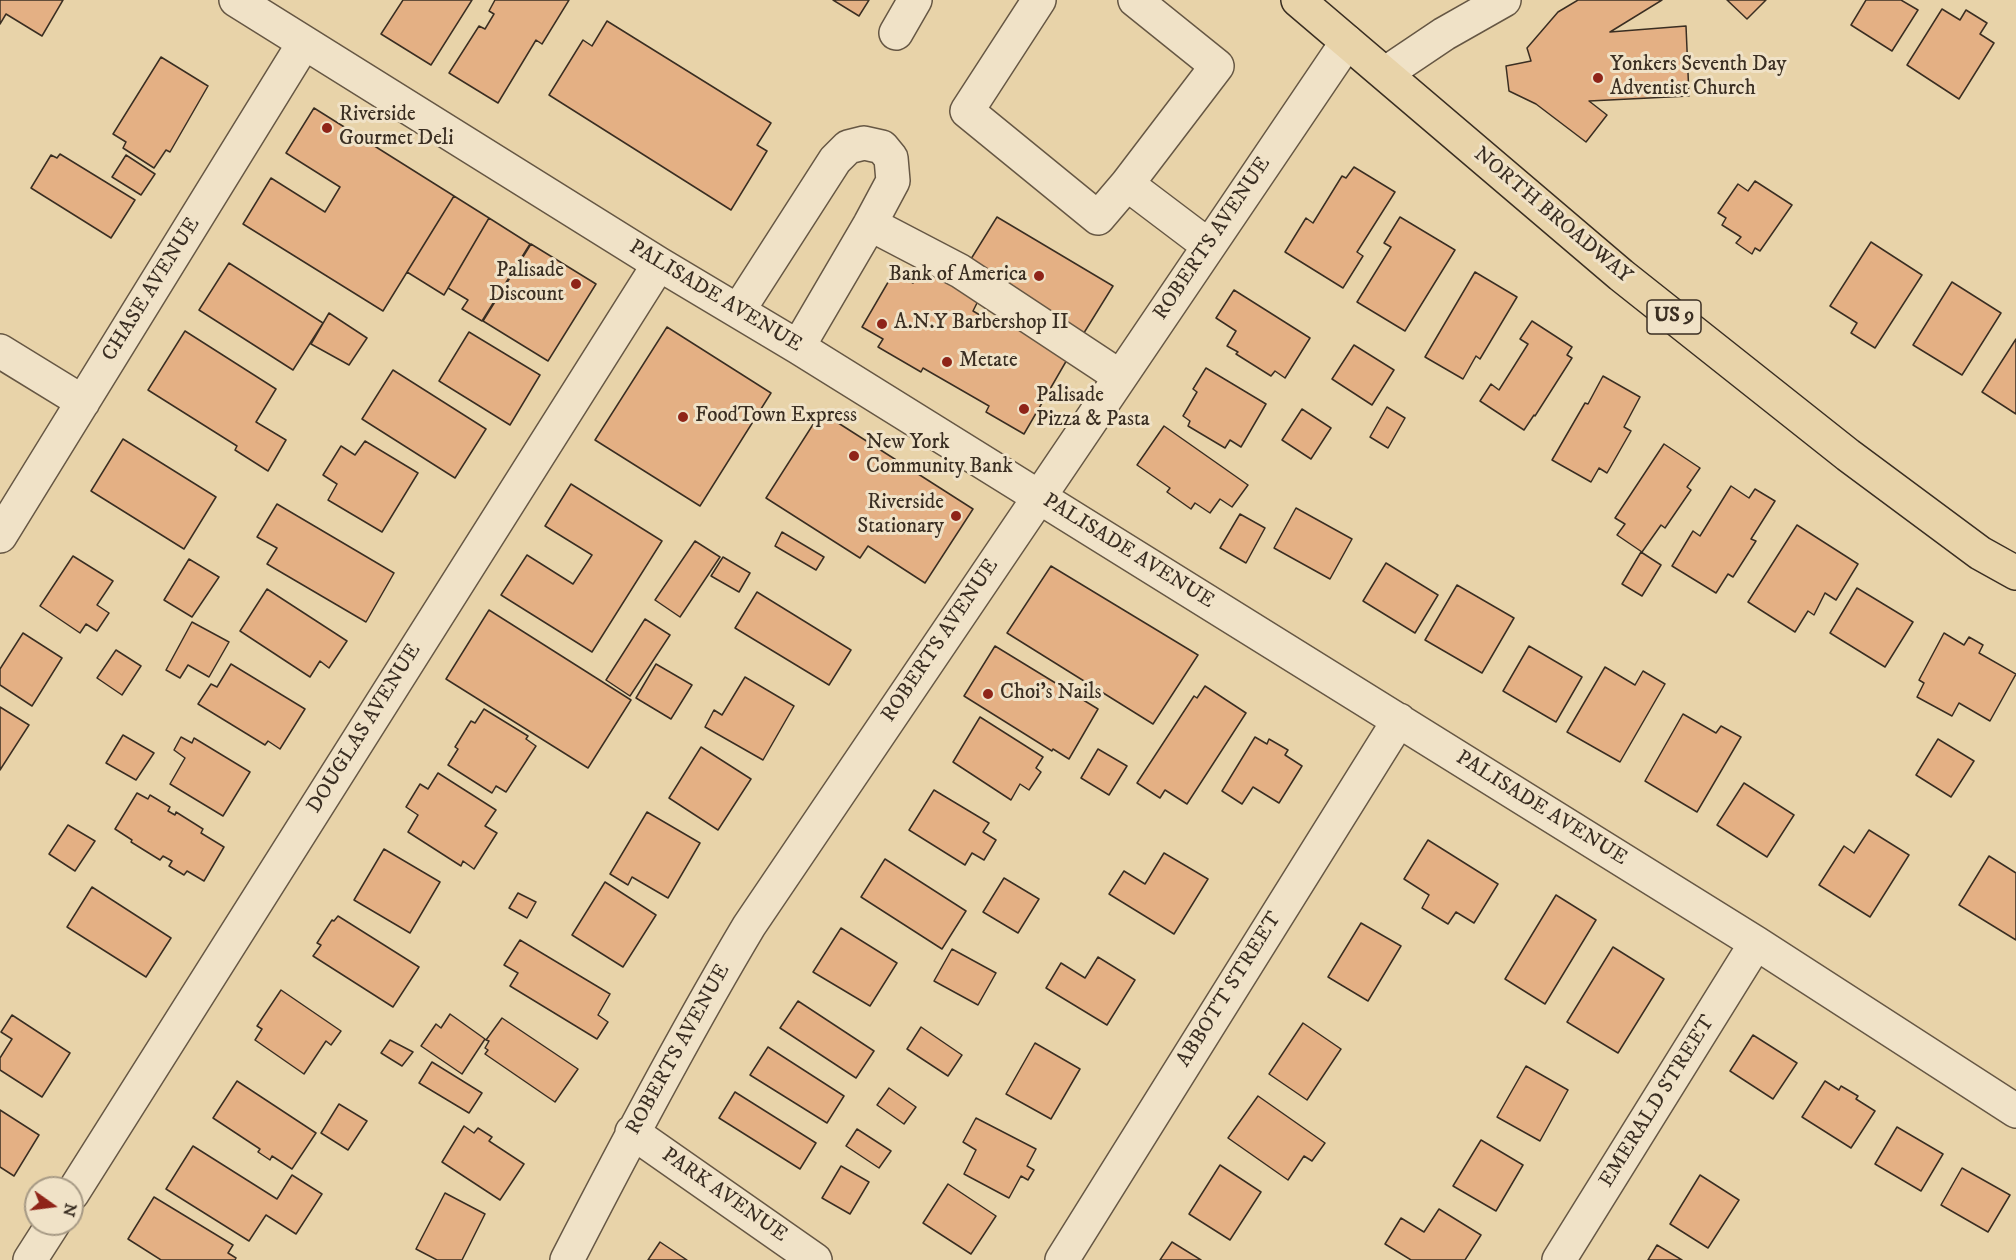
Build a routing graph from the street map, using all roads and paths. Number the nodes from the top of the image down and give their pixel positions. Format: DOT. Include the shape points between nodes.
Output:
graph roads {
  1 [pos="236,0"];
  2 [pos="915,0"];
  3 [pos="1039,0"];
  4 [pos="1135,0"];
  5 [pos="1298,0"];
  6 [pos="1504,0"];
  7 [pos="896,33"];
  8 [pos="1347,42"];
  9 [pos="304,43"];
  10 [pos="1386,73"];
  11 [pos="1127,184"];
  12 [pos="870,224"];
  13 [pos="1209,246"];
  14 [pos="659,264"];
  15 [pos="738,311"];
  16 [pos="798,347"];
  17 [pos="0,351"];
  18 [pos="1119,376"];
  19 [pos="83,402"];
  20 [pos="1039,497"];
  21 [pos="0,536"];
  22 [pos="2016,573"];
  23 [pos="1399,720"];
  24 [pos="1756,943"];
  25 [pos="2016,1111"];
  26 [pos="632,1132"];
  27 [pos="83,1176"];
  28 [pos="45,1236"];
  29 [pos="30,1260"];
  30 [pos="567,1260"];
  31 [pos="815,1260"];
  32 [pos="1062,1260"];
  33 [pos="1558,1260"];
  1 -- 9 [label="street, PALISADE AVENUE"];
  2 -- 7 [label="street"];
  3 -- 11 [label="street" via="967,111 1098,218"];
  4 -- 11 [label="street" via="1217,66"];
  5 -- 8 [label="main road, NORTH BROADWAY / US 9"];
  6 -- 10 [label="street"];
  8 -- 10 [label="main road, NORTH BROADWAY / US 9"];
  8 -- 13 [label="street, ROBERTS AVENUE"];
  9 -- 14 [label="street, PALISADE AVENUE"];
  9 -- 19 [label="street, CHASE AVENUE"];
  10 -- 22 [label="main road, NORTH BROADWAY / US 9" via="1621,275 1839,448 1980,553"];
  11 -- 13 [label="street"];
  12 -- 15 [label="street" via="892,181 891,159 882,147 864,143 849,147 835,160"];
  12 -- 16 [label="street"];
  12 -- 18 [label="street" via="960,271"];
  13 -- 18 [label="street, ROBERTS AVENUE"];
  14 -- 15 [label="street, PALISADE AVENUE"];
  14 -- 27 [label="street, DOUGLAS AVENUE"];
  15 -- 16 [label="street, PALISADE AVENUE"];
  16 -- 20 [label="street, PALISADE AVENUE"];
  17 -- 19 [label="street"];
  18 -- 20 [label="street, ROBERTS AVENUE"];
  19 -- 21 [label="street, CHASE AVENUE"];
  20 -- 23 [label="street, PALISADE AVENUE"];
  20 -- 26 [label="street, ROBERTS AVENUE" via="749,926"];
  23 -- 24 [label="street, PALISADE AVENUE"];
  23 -- 32 [label="street, ABBOTT STREET"];
  24 -- 25 [label="street, PALISADE AVENUE"];
  24 -- 33 [label="street, EMERALD STREET"];
  26 -- 30 [label="street, ROBERTS AVENUE"];
  26 -- 31 [label="street, PARK AVENUE"];
  28 -- 29 [label="street"];
}
